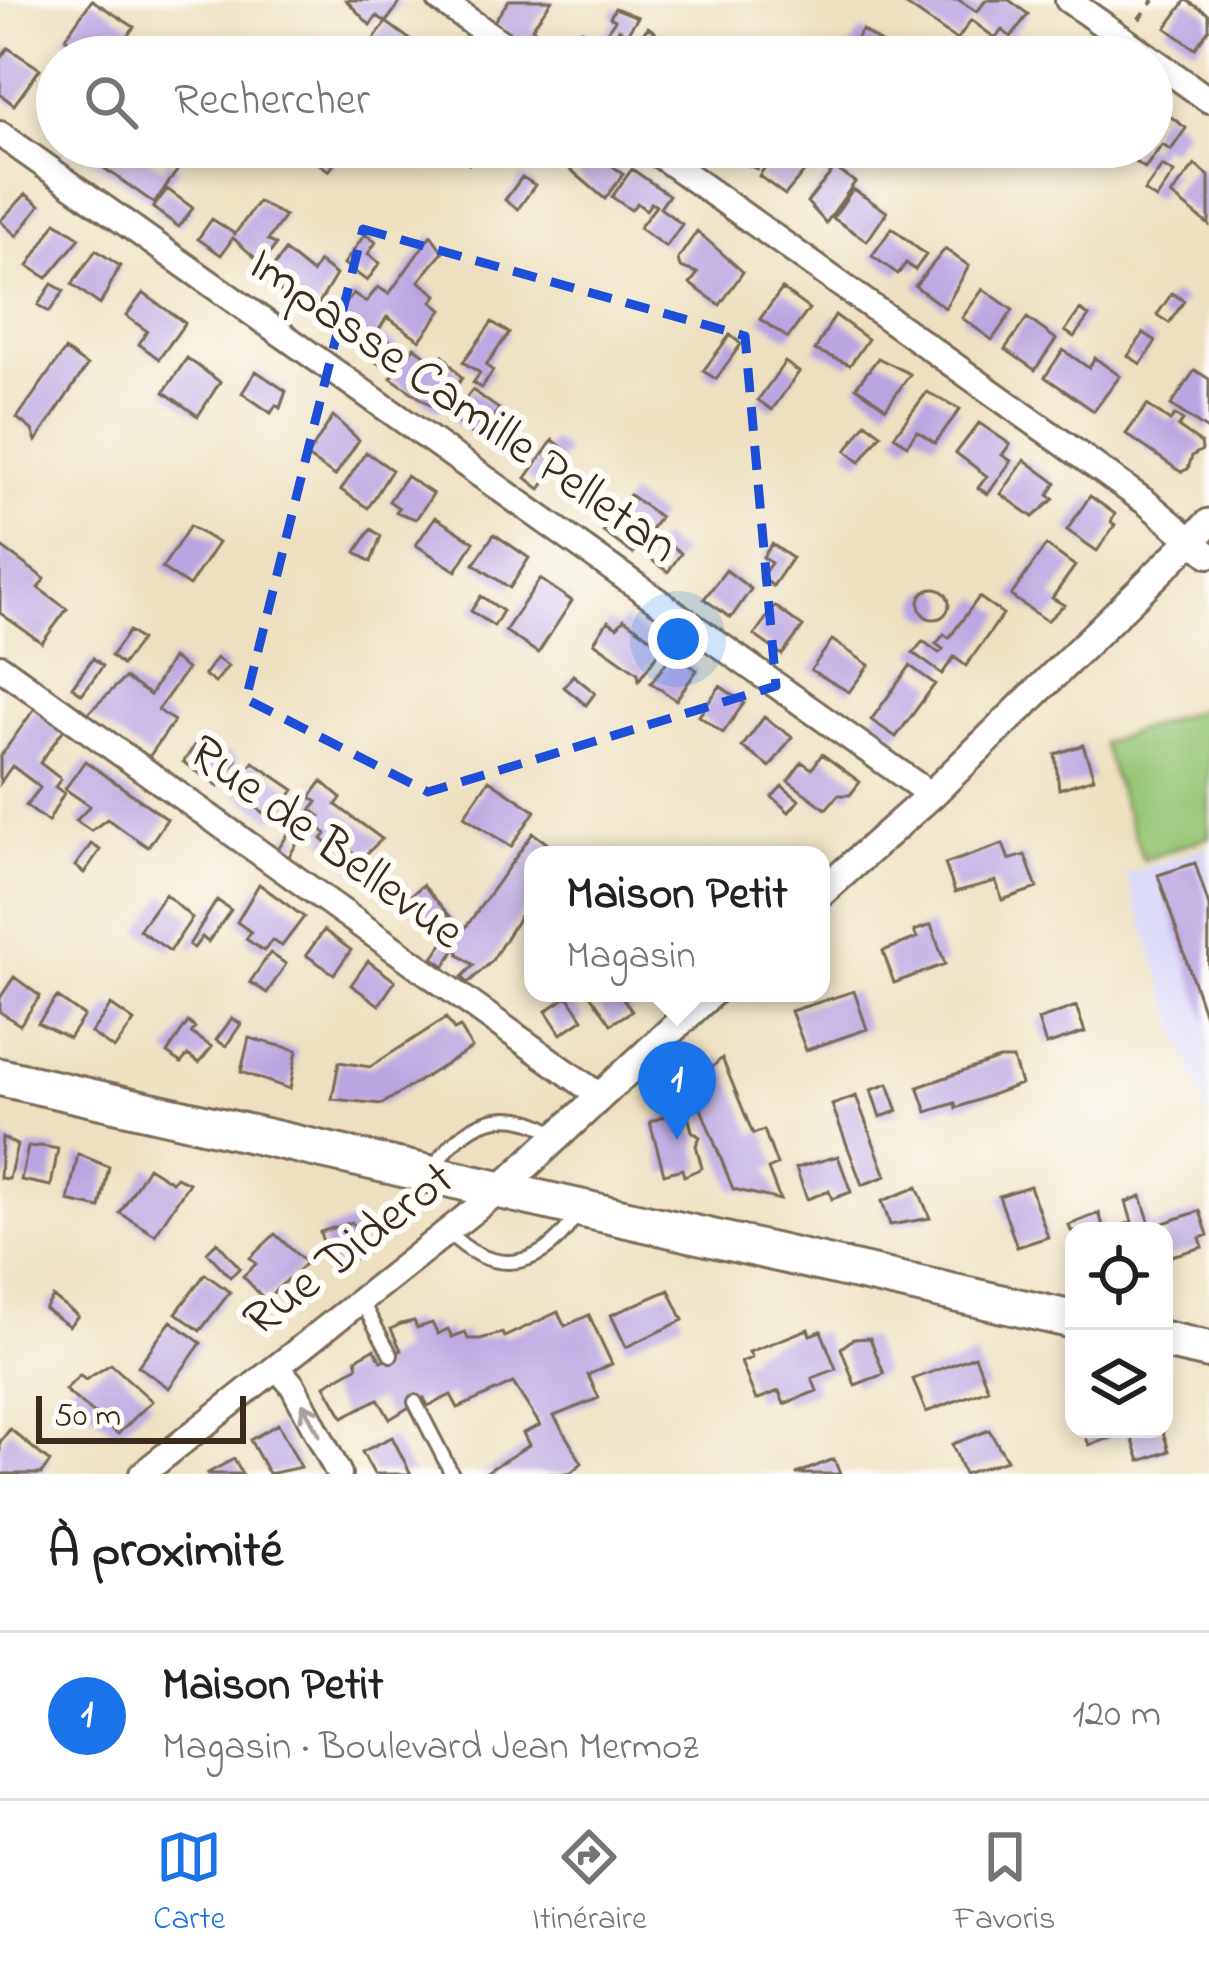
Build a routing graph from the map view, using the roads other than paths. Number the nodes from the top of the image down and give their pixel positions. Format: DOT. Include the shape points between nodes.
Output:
graph roads {
  1 [pos="440,0"];
  2 [pos="1069,0"];
  3 [pos="491,36"];
  4 [pos="1119,36"];
  5 [pos="1173,74"];
  6 [pos="1209,100"];
  7 [pos="0,134"];
  8 [pos="36,160"];
  9 [pos="48,168"];
  10 [pos="678,168"];
  11 [pos="1203,540"];
  12 [pos="0,668"];
  13 [pos="931,795"];
  14 [pos="830,885"];
  15 [pos="701,1002"];
  16 [pos="0,1077"];
  17 [pos="597,1094"];
  18 [pos="556,1135"];
  19 [pos="430,1173"];
  20 [pos="501,1189"];
  21 [pos="581,1207"];
  22 [pos="448,1232"];
  23 [pos="361,1301"];
  24 [pos="1065,1318"];
  25 [pos="1173,1342"];
  26 [pos="1209,1350"];
  27 [pos="391,1355"];
  28 [pos="277,1367"];
  29 [pos="416,1402"];
  30 [pos="142,1474"];
  31 [pos="339,1474"];
  32 [pos="452,1474"];
  1 -- 3 [label="street"];
  2 -- 4 [label="street"];
  5 -- 6 [label="street"];
  7 -- 8 [label="street, Impasse Camille Pelletan"];
  9 -- 13 [label="street, Impasse Camille Pelletan"];
  10 -- 11 [label="street"];
  11 -- 13 [label="street"];
  12 -- 17 [label="street, Rue de Bellevue"];
  13 -- 14 [label="street"];
  15 -- 17 [label="street"];
  16 -- 19 [label="main road"];
  17 -- 18 [label="street"];
  18 -- 19 [label="lane" via="535,1121 484,1120 462,1131"];
  18 -- 20 [label="street"];
  19 -- 20 [label="main road"];
  20 -- 21 [label="main road"];
  20 -- 22 [label="street, Rue Diderot"];
  21 -- 22 [label="lane" via="554,1246 510,1262 465,1249"];
  21 -- 24 [label="main road"];
  22 -- 23 [label="street, Rue Diderot"];
  23 -- 27 [label="lane"];
  23 -- 28 [label="street, Rue Diderot"];
  25 -- 26 [label="main road"];
  28 -- 30 [label="street, Rue Diderot"];
  31 -- 28 [label="street, one-way"];
  29 -- 32 [label="lane"];
}
